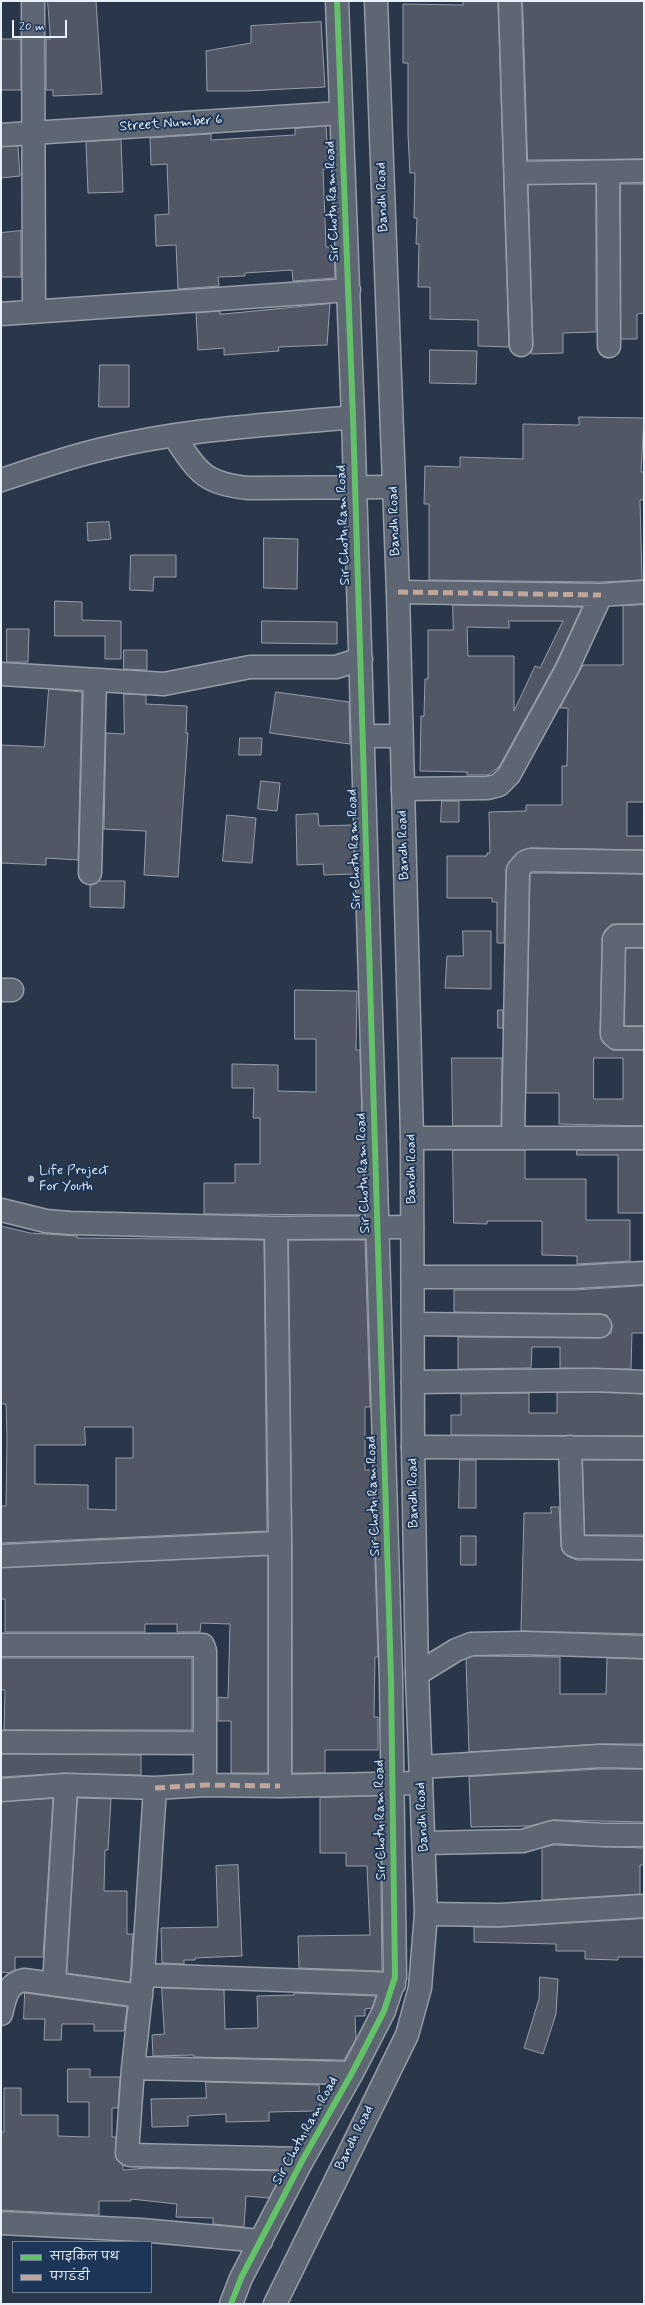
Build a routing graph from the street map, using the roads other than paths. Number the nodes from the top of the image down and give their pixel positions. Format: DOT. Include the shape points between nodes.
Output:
graph roads {
  1 [pos="33,1"];
  2 [pos="337,1"];
  3 [pos="376,1"];
  4 [pos="510,1"];
  5 [pos="342,113"];
  6 [pos="35,134"];
  7 [pos="1,135"];
  8 [pos="644,171"];
  9 [pos="608,172"];
  10 [pos="517,174"];
  11 [pos="348,290"];
  12 [pos="34,312"];
  13 [pos="1,314"];
  14 [pos="521,345"];
  15 [pos="609,346"];
  16 [pos="353,417"];
  17 [pos="174,436"];
  18 [pos="1,480"];
  19 [pos="394,487"];
  20 [pos="355,488"];
  21 [pos="398,592"];
  22 [pos="644,592"];
  23 [pos="601,595"];
  24 [pos="360,659"];
  25 [pos="1,674"];
  26 [pos="95,680"];
  27 [pos="363,736"];
  28 [pos="401,736"];
  29 [pos="403,789"];
  30 [pos="644,862"];
  31 [pos="90,873"];
  32 [pos="644,936"];
  33 [pos="644,1038"];
  34 [pos="412,1138"];
  35 [pos="513,1138"];
  36 [pos="644,1138"];
  37 [pos="1,1210"];
  38 [pos="412,1226"];
  39 [pos="378,1227"];
  40 [pos="276,1228"];
  41 [pos="644,1273"];
  42 [pos="413,1277"];
  43 [pos="413,1324"];
  44 [pos="600,1326"];
  45 [pos="413,1382"];
  46 [pos="644,1382"];
  47 [pos="413,1447"];
  48 [pos="570,1447"];
  49 [pos="644,1448"];
  50 [pos="280,1543"];
  51 [pos="644,1548"];
  52 [pos="1,1556"];
  53 [pos="1,1645"];
  54 [pos="644,1647"];
  55 [pos="417,1674"];
  56 [pos="1,1742"];
  57 [pos="205,1743"];
  58 [pos="644,1757"];
  59 [pos="421,1775"];
  60 [pos="393,1784"];
  61 [pos="66,1785"];
  62 [pos="205,1785"];
  63 [pos="280,1786"];
  64 [pos="155,1788"];
  65 [pos="1,1790"];
  66 [pos="644,1835"];
  67 [pos="425,1843"];
  68 [pos="644,1906"];
  69 [pos="426,1914"];
  70 [pos="54,1984"];
  71 [pos="394,1984"];
  72 [pos="142,1985"];
  73 [pos="1,2014"];
  74 [pos="133,2068"];
  75 [pos="352,2073"];
  76 [pos="303,2159"];
  77 [pos="1,2223"];
  78 [pos="261,2241"];
  79 [pos="231,2304"];
  80 [pos="275,2304"];
  1 -- 6 [label="street"];
  2 -- 5 [label="street, Sir Chotu Ram Road"];
  3 -- 19 [label="street, Bandh Road"];
  4 -- 10 [label="street"];
  5 -- 6 [label="street, Street Number 6"];
  5 -- 11 [label="street, Sir Chotu Ram Road"];
  6 -- 7 [label="street, Street Number 6"];
  6 -- 12 [label="street"];
  8 -- 9 [label="street"];
  9 -- 10 [label="street"];
  9 -- 15 [label="street"];
  10 -- 14 [label="street"];
  11 -- 12 [label="street"];
  11 -- 16 [label="street, Sir Chotu Ram Road"];
  12 -- 13 [label="street"];
  16 -- 17 [label="street"];
  16 -- 20 [label="street, Sir Chotu Ram Road"];
  17 -- 18 [label="street" via="102,449"];
  17 -- 20 [label="street" via="198,469 214,482 226,486"];
  19 -- 20 [label="street"];
  19 -- 21 [label="street, Bandh Road"];
  20 -- 24 [label="street, Sir Chotu Ram Road"];
  21 -- 23 [label="street"];
  21 -- 28 [label="street, Bandh Road"];
  22 -- 23 [label="street"];
  23 -- 29 [label="street" via="567,669 509,775 499,784 488,788"];
  24 -- 26 [label="street" via="336,667 250,667 164,684"];
  24 -- 27 [label="street, Sir Chotu Ram Road"];
  25 -- 26 [label="street"];
  26 -- 31 [label="street"];
  27 -- 28 [label="street"];
  27 -- 39 [label="street, Sir Chotu Ram Road"];
  28 -- 29 [label="street, Bandh Road"];
  29 -- 34 [label="street, Bandh Road"];
  30 -- 35 [label="street" via="530,860 518,870"];
  32 -- 33 [label="street" via="617,936 614,939 612,1034 616,1038"];
  34 -- 35 [label="street"];
  34 -- 38 [label="street, Bandh Road"];
  35 -- 36 [label="street"];
  37 -- 40 [label="street" via="70,1223"];
  38 -- 39 [label="street"];
  38 -- 42 [label="street, Bandh Road"];
  39 -- 40 [label="street"];
  39 -- 60 [label="street, Sir Chotu Ram Road"];
  40 -- 50 [label="street"];
  41 -- 42 [label="street" via="574,1277"];
  42 -- 43 [label="street, Bandh Road"];
  43 -- 44 [label="street"];
  43 -- 45 [label="street, Bandh Road"];
  45 -- 46 [label="street"];
  45 -- 47 [label="street, Bandh Road"];
  47 -- 48 [label="street"];
  47 -- 55 [label="street, Bandh Road"];
  48 -- 49 [label="street"];
  48 -- 51 [label="street" via="573,1544 577,1547"];
  50 -- 52 [label="street"];
  50 -- 63 [label="street"];
  53 -- 57 [label="street" via="203,1645"];
  54 -- 55 [label="street" via="471,1644 456,1650"];
  55 -- 59 [label="street, Bandh Road"];
  56 -- 57 [label="street"];
  57 -- 62 [label="street"];
  58 -- 59 [label="street" via="601,1756"];
  59 -- 60 [label="street"];
  59 -- 67 [label="street, Bandh Road"];
  60 -- 63 [label="street"];
  60 -- 71 [label="street, Sir Chotu Ram Road"];
  61 -- 64 [label="street"];
  61 -- 65 [label="street"];
  61 -- 70 [label="street"];
  62 -- 63 [label="street"];
  62 -- 64 [label="street"];
  64 -- 72 [label="street"];
  66 -- 67 [label="street" via="553,1832 523,1841"];
  67 -- 69 [label="street, Bandh Road"];
  68 -- 69 [label="street" via="500,1915"];
  69 -- 80 [label="street, Bandh Road" via="420,1988 406,2035"];
  70 -- 72 [label="street"];
  70 -- 73 [label="street" via="18,1982 7,1992"];
  71 -- 72 [label="street"];
  71 -- 75 [label="street, Sir Chotu Ram Road" via="384,2011"];
  72 -- 74 [label="street"];
  74 -- 75 [label="street"];
  74 -- 76 [label="street" via="126,2151 128,2154"];
  75 -- 76 [label="street, Sir Chotu Ram Road"];
  76 -- 78 [label="street, Sir Chotu Ram Road"];
  77 -- 78 [label="street" via="141,2230"];
  78 -- 79 [label="street, Sir Chotu Ram Road" via="241,2278"];
}
